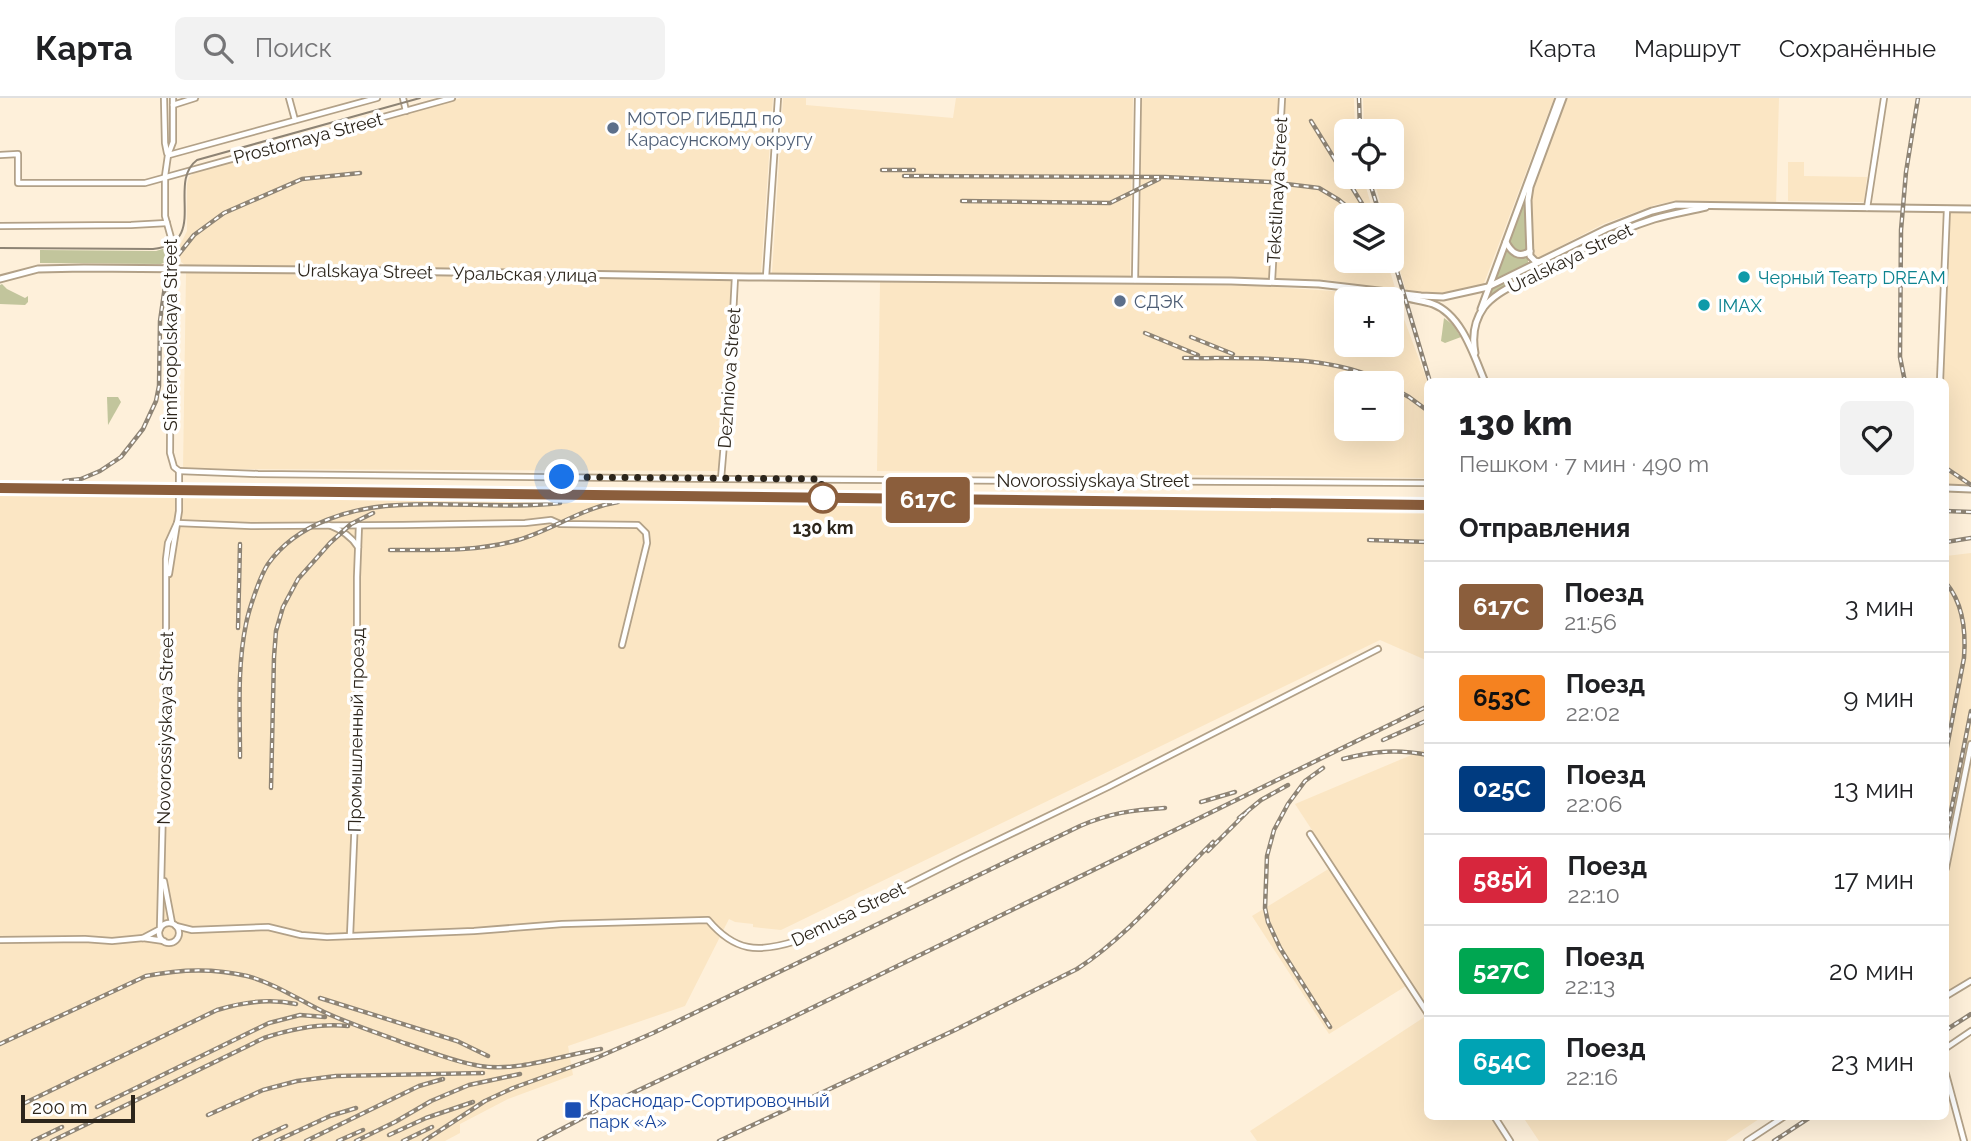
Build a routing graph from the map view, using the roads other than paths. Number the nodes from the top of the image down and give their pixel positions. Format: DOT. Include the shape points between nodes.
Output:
graph roads {
  1 [pos="164,98"];
  2 [pos="173,98"];
  3 [pos="195,98"];
  4 [pos="289,98"];
  5 [pos="377,98"];
  6 [pos="402,98"];
  7 [pos="452,98"];
  8 [pos="778,98"];
  9 [pos="1138,98"];
  10 [pos="1282,98"];
  11 [pos="1561,98"];
  12 [pos="1884,98"];
  13 [pos="173,105"];
  14 [pos="406,111"];
  15 [pos="295,120"];
  16 [pos="0,155"];
  17 [pos="168,155"];
  18 [pos="165,176"];
  19 [pos="1529,183"];
  20 [pos="1716,204"];
  21 [pos="1867,208"];
  22 [pos="1656,209"];
  23 [pos="1947,209"];
  24 [pos="1971,209"];
  25 [pos="1670,215"];
  26 [pos="167,223"];
  27 [pos="0,226"];
  28 [pos="1505,241"];
  29 [pos="1576,243"];
  30 [pos="1592,243"];
  31 [pos="1530,251"];
  32 [pos="1540,262"];
  33 [pos="171,269"];
  34 [pos="735,277"];
  35 [pos="766,278"];
  36 [pos="0,280"];
  37 [pos="1135,280"];
  38 [pos="1272,282"];
  39 [pos="1334,288"];
  40 [pos="1488,288"];
  41 [pos="1404,294"];
  42 [pos="1404,297"];
  43 [pos="1443,297"];
  44 [pos="1442,309"];
  45 [pos="1478,318"];
  46 [pos="1477,362"];
  47 [pos="1483,378"];
  48 [pos="1940,378"];
  49 [pos="179,471"];
  50 [pos="721,479"];
  51 [pos="1424,483"];
  52 [pos="1949,488"];
  53 [pos="1971,489"];
  54 [pos="177,523"];
  55 [pos="326,524"];
  56 [pos="359,525"];
  57 [pos="358,548"];
  58 [pos="622,645"];
  59 [pos="1378,649"];
  60 [pos="1971,744"];
  61 [pos="1310,834"];
  62 [pos="1949,853"];
  63 [pos="162,869"];
  64 [pos="174,925"];
  65 [pos="160,928"];
  66 [pos="192,930"];
  67 [pos="350,936"];
  68 [pos="143,938"];
  69 [pos="177,938"];
  70 [pos="0,940"];
  71 [pos="164,941"];
  72 [pos="1971,981"];
  73 [pos="1949,994"];
  74 [pos="1424,1008"];
  75 [pos="1971,1031"];
  76 [pos="1949,1046"];
  77 [pos="1949,1085"];
  78 [pos="1497,1120"];
  79 [pos="1778,1120"];
  80 [pos="1510,1141"];
  81 [pos="1747,1141"];
  82 [pos="1964,1141"];
  1 -- 17 [label="street, Simferopolskaya Street"];
  2 -- 13 [label="street, Simferopolskaya Street"];
  3 -- 13 [label="street"];
  4 -- 15 [label="street"];
  5 -- 15 [label="street, Prostornaya Street"];
  6 -- 14 [label="street"];
  7 -- 14 [label="street, Prostornaya Street"];
  8 -- 35 [label="street"];
  9 -- 37 [label="street"];
  10 -- 38 [label="street, Tekstilnaya Street"];
  11 -- 19 [label="main road"];
  12 -- 21 [label="street"];
  13 -- 17 [label="street, Simferopolskaya Street" via="173,142"];
  14 -- 18 [label="street, Prostornaya Street"];
  15 -- 17 [label="street, Prostornaya Street"];
  16 -- 18 [label="street, Prostornaya Street" via="18,154 18,183 145,183"];
  17 -- 18 [label="street, Simferopolskaya Street"];
  18 -- 26 [label="street, Simferopolskaya Street"];
  19 -- 28 [label="main road"];
  19 -- 31 [label="main road"];
  20 -- 21 [label="main road, Uralskaya Street"];
  20 -- 22 [label="main road, Uralskaya Street"];
  20 -- 25 [label="main road, Uralskaya Street"];
  21 -- 23 [label="main road, Uralskaya Street"];
  22 -- 25 [label="main road"];
  22 -- 29 [label="main road, Uralskaya Street"];
  23 -- 24 [label="main road, Uralskaya Street"];
  23 -- 48 [label="street"];
  25 -- 30 [label="main road, Uralskaya Street"];
  26 -- 27 [label="street"];
  26 -- 33 [label="street, Simferopolskaya Street" via="173,242"];
  28 -- 31 [label="main road" via="1517,254"];
  28 -- 40 [label="main road"];
  29 -- 30 [label="main road"];
  29 -- 32 [label="main road, Uralskaya Street"];
  30 -- 45 [label="main road, Uralskaya Street" via="1501,292"];
  31 -- 32 [label="main road" via="1532,259"];
  32 -- 40 [label="main road, Uralskaya Street"];
  33 -- 34 [label="main road, Uralskaya Street"];
  33 -- 36 [label="main road, Uralskaya Street" via="38,269"];
  33 -- 49 [label="street, Simferopolskaya Street" via="170,453"];
  34 -- 35 [label="main road, Uralskaya Street"];
  34 -- 50 [label="street, Dezhniova Street"];
  35 -- 37 [label="main road, Uralskaya Street"];
  37 -- 38 [label="main road, Uralskaya Street"];
  38 -- 39 [label="main road, Uralskaya Street"];
  40 -- 43 [label="main road, Uralskaya Street"];
  40 -- 45 [label="main road"];
  41 -- 43 [label="main road, Uralskaya Street"];
  42 -- 44 [label="main road"];
  43 -- 44 [label="main road"];
  44 -- 46 [label="main road" via="1459,327"];
  45 -- 46 [label="main road" via="1474,337"];
  46 -- 47 [label="main road"];
  49 -- 50 [label="street, Novorossiyskaya Street"];
  49 -- 54 [label="street, Novorossiyskaya Street"];
  50 -- 51 [label="street, Novorossiyskaya Street"];
  52 -- 53 [label="main road"];
  54 -- 55 [label="street"];
  54 -- 63 [label="street, Novorossiyskaya Street" via="168,543 166,586"];
  55 -- 56 [label="street"];
  55 -- 57 [label="street" via="352,538"];
  56 -- 57 [label="street, Промышленный проезд"];
  56 -- 58 [label="street" via="551,520 638,525 646,533 647,543"];
  57 -- 67 [label="street, Промышленный проезд" via="357,771"];
  59 -- 67 [label="street, Demusa Street" via="1108,787 796,941 773,948 730,941 708,919"];
  60 -- 62 [label="street"];
  61 -- 74 [label="street"];
  63 -- 64 [label="street"];
  63 -- 65 [label="street"];
  64 -- 65 [label="street" via="166,923"];
  64 -- 66 [label="street"];
  64 -- 69 [label="street" via="179,931"];
  65 -- 68 [label="street"];
  65 -- 71 [label="street"];
  66 -- 67 [label="street, Demusa Street" via="268,927 301,935"];
  66 -- 69 [label="street"];
  68 -- 70 [label="street"];
  68 -- 71 [label="street"];
  69 -- 71 [label="street"];
  72 -- 73 [label="street"];
  75 -- 76 [label="street"];
  77 -- 82 [label="street"];
  78 -- 80 [label="street"];
  79 -- 81 [label="street"];
}
